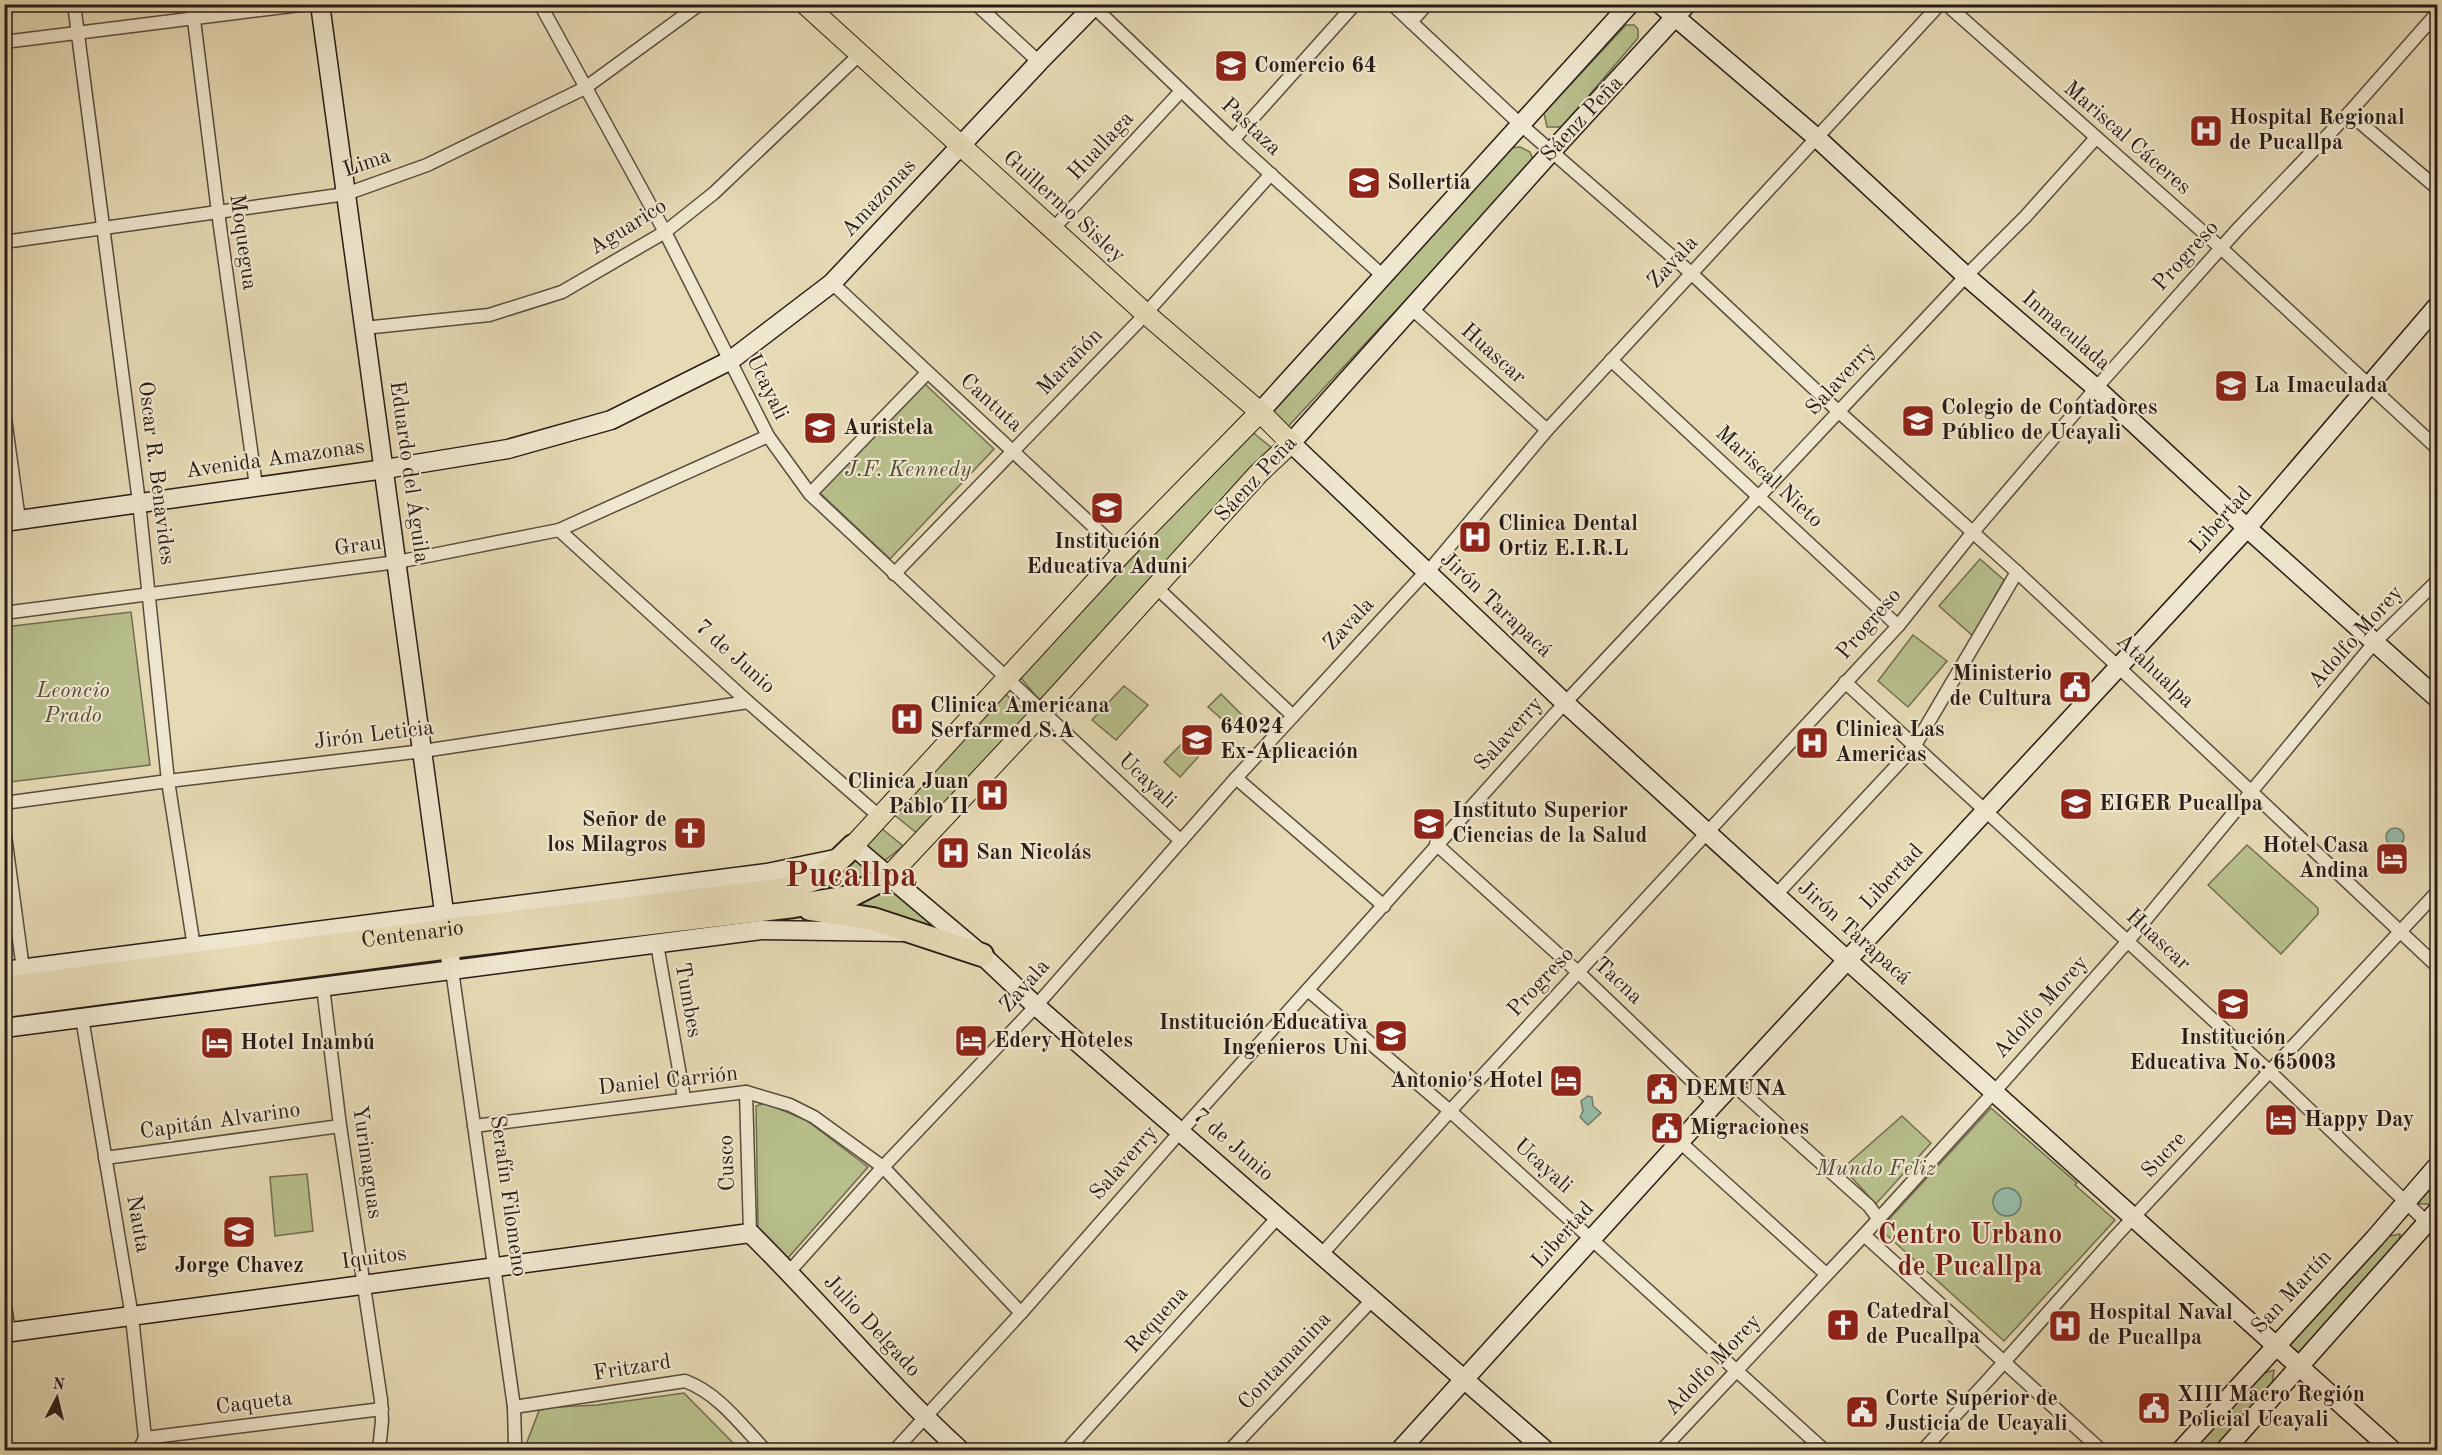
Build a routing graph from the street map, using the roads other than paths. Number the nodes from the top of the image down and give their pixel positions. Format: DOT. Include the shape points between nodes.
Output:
graph roads {
  1 [pos="74,4"];
  2 [pos="192,4"];
  3 [pos="308,4"];
  4 [pos="320,4"];
  5 [pos="540,4"];
  6 [pos="700,4"];
  7 [pos="805,4"];
  8 [pos="976,4"];
  9 [pos="1355,4"];
  10 [pos="1392,4"];
  11 [pos="1427,4"];
  12 [pos="1630,4"];
  13 [pos="1660,4"];
  14 [pos="1940,4"];
  15 [pos="1946,4"];
  16 [pos="1095,6"];
  17 [pos="1681,11"];
  18 [pos="2438,12"];
  19 [pos="194,18"];
  20 [pos="1411,22"];
  21 [pos="78,32"];
  22 [pos="4,42"];
  23 [pos="860,54"];
  24 [pos="1039,62"];
  25 [pos="585,88"];
  26 [pos="1181,91"];
  27 [pos="2349,113"];
  28 [pos="1520,124"];
  29 [pos="1817,138"];
  30 [pos="2095,139"];
  31 [pos="1233,140"];
  32 [pos="962,146"];
  33 [pos="1552,150"];
  34 [pos="1271,174"];
  35 [pos="2438,189"];
  36 [pos="346,194"];
  37 [pos="218,212"];
  38 [pos="104,228"];
  39 [pos="1053,230"];
  40 [pos="665,232"];
  41 [pos="4,242"];
  42 [pos="2221,248"];
  43 [pos="1691,273"];
  44 [pos="1383,276"];
  45 [pos="1966,276"];
  46 [pos="832,283"];
  47 [pos="2438,305"];
  48 [pos="1411,308"];
  49 [pos="1146,314"];
  50 [pos="364,328"];
  51 [pos="731,360"];
  52 [pos="1611,360"];
  53 [pos="927,373"];
  54 [pos="2367,386"];
  55 [pos="2096,388"];
  56 [pos="4,411"];
  57 [pos="1260,412"];
  58 [pos="1839,412"];
  59 [pos="1547,430"];
  60 [pos="768,436"];
  61 [pos="1291,443"];
  62 [pos="2438,449"];
  63 [pos="1013,451"];
  64 [pos="385,469"];
  65 [pos="256,486"];
  66 [pos="810,494"];
  67 [pos="1760,496"];
  68 [pos="139,502"];
  69 [pos="12,521"];
  70 [pos="2247,528"];
  71 [pos="559,530"];
  72 [pos="1973,532"];
  73 [pos="1122,553"];
  74 [pos="397,562"];
  75 [pos="2017,572"];
  76 [pos="1428,573"];
  77 [pos="894,574"];
  78 [pos="2438,580"];
  79 [pos="1157,588"];
  80 [pos="150,596"];
  81 [pos="4,613"];
  82 [pos="1898,626"];
  83 [pos="2374,643"];
  84 [pos="2120,667"];
  85 [pos="1008,678"];
  86 [pos="1845,682"];
  87 [pos="2438,699"];
  88 [pos="748,702"];
  89 [pos="1565,703"];
  90 [pos="1042,713"];
  91 [pos="1293,716"];
  92 [pos="1914,747"];
  93 [pos="423,751"];
  94 [pos="1236,778"];
  95 [pos="168,781"];
  96 [pos="2252,791"];
  97 [pos="4,803"];
  98 [pos="1986,811"];
  99 [pos="880,817"];
  100 [pos="4,828"];
  101 [pos="1708,832"];
  102 [pos="1181,840"];
  103 [pos="1436,844"];
  104 [pos="847,852"];
  105 [pos="889,876"];
  106 [pos="821,877"];
  107 [pos="2438,891"];
  108 [pos="1776,895"];
  109 [pos="794,906"];
  110 [pos="1384,906"];
  111 [pos="448,930"];
  112 [pos="915,932"];
  113 [pos="2399,932"];
  114 [pos="2128,941"];
  115 [pos="657,944"];
  116 [pos="194,947"];
  117 [pos="982,956"];
  118 [pos="1847,960"];
  119 [pos="2438,967"];
  120 [pos="14,970"];
  121 [pos="452,970"];
  122 [pos="1579,973"];
  123 [pos="323,987"];
  124 [pos="4,988"];
  125 [pos="1309,991"];
  126 [pos="4,1006"];
  127 [pos="1036,1006"];
  128 [pos="82,1018"];
  129 [pos="4,1028"];
  130 [pos="2270,1072"];
  131 [pos="1733,1084"];
  132 [pos="746,1092"];
  133 [pos="1994,1092"];
  134 [pos="684,1098"];
  135 [pos="1715,1102"];
  136 [pos="1450,1111"];
  137 [pos="340,1126"];
  138 [pos="474,1126"];
  139 [pos="1181,1131"];
  140 [pos="1680,1142"];
  141 [pos="105,1158"];
  142 [pos="2438,1165"];
  143 [pos="883,1167"];
  144 [pos="2404,1203"];
  145 [pos="1278,1217"];
  146 [pos="1878,1218"];
  147 [pos="2134,1218"];
  148 [pos="2434,1222"];
  149 [pos="750,1233"];
  150 [pos="1864,1235"];
  151 [pos="1593,1239"];
  152 [pos="1321,1255"];
  153 [pos="493,1266"];
  154 [pos="789,1272"];
  155 [pos="1826,1274"];
  156 [pos="364,1283"];
  157 [pos="4,1300"];
  158 [pos="1372,1300"];
  159 [pos="1021,1313"];
  160 [pos="132,1317"];
  161 [pos="7,1332"];
  162 [pos="2276,1346"];
  163 [pos="2005,1362"];
  164 [pos="2299,1368"];
  165 [pos="1738,1371"];
  166 [pos="1464,1381"];
  167 [pos="514,1407"];
  168 [pos="382,1408"];
  169 [pos="926,1419"];
  170 [pos="145,1438"];
  171 [pos="139,1450"];
  172 [pos="379,1450"];
  173 [pos="512,1450"];
  174 [pos="765,1450"];
  175 [pos="895,1450"];
  176 [pos="960,1450"];
  177 [pos="1067,1450"];
  178 [pos="1230,1450"];
  179 [pos="1400,1450"];
  180 [pos="1545,1450"];
  181 [pos="1662,1450"];
  182 [pos="1824,1450"];
  183 [pos="1923,1450"];
  184 [pos="2101,1450"];
  185 [pos="2181,1450"];
  186 [pos="2225,1450"];
  187 [pos="2392,1450"];
  1 -- 21 [label="street, Oscar R. Benavides"];
  2 -- 19 [label="street, Moquegua"];
  3 -- 19 [label="street"];
  4 -- 36 [label="street, Eduardo del Águila"];
  5 -- 25 [label="street, Ucayali"];
  6 -- 25 [label="street, Lima"];
  7 -- 23 [label="main road, Guillermo Sisley"];
  8 -- 24 [label="street"];
  9 -- 31 [label="street"];
  10 -- 20 [label="street, Atahualpa"];
  11 -- 20 [label="street"];
  12 -- 28 [label="street, Sáenz Peña"];
  13 -- 17 [label="street, Inmaculada"];
  14 -- 29 [label="street, Zavala"];
  15 -- 30 [label="street, Mariscal Cáceres"];
  16 -- 24 [label="street, Amazonas"];
  16 -- 26 [label="street, Pastaza"];
  17 -- 29 [label="street, Inmaculada"];
  17 -- 33 [label="street, Sáenz Peña"];
  18 -- 27 [label="street, Progreso"];
  19 -- 21 [label="street"];
  19 -- 37 [label="street, Moquegua"];
  20 -- 28 [label="street, Atahualpa"];
  21 -- 22 [label="street"];
  21 -- 38 [label="street, Oscar R. Benavides"];
  23 -- 32 [label="main road, Guillermo Sisley"];
  23 -- 40 [label="street, Aguarico" via="714,193"];
  24 -- 32 [label="street, Amazonas"];
  25 -- 36 [label="street, Lima" via="427,165"];
  25 -- 40 [label="street, Ucayali"];
  26 -- 31 [label="street, Pastaza"];
  26 -- 39 [label="street, Huallaga"];
  27 -- 35 [label="street"];
  27 -- 42 [label="street, Progreso"];
  28 -- 33 [label="street, Atahualpa"];
  28 -- 44 [label="street, Sáenz Peña"];
  29 -- 43 [label="street, Zavala"];
  29 -- 45 [label="street, Inmaculada"];
  30 -- 42 [label="street, Mariscal Cáceres"];
  30 -- 45 [label="street, Salaverry"];
  31 -- 34 [label="street, Pastaza"];
  32 -- 39 [label="main road, Guillermo Sisley"];
  32 -- 46 [label="street, Amazonas"];
  33 -- 43 [label="street, Atahualpa"];
  33 -- 48 [label="street, Sáenz Peña"];
  34 -- 44 [label="street, Pastaza"];
  34 -- 49 [label="street, Marañón"];
  36 -- 37 [label="street, Lima"];
  36 -- 50 [label="street, Eduardo del Águila"];
  37 -- 38 [label="street, Lima"];
  37 -- 65 [label="street, Moquegua"];
  38 -- 41 [label="street, Lima"];
  38 -- 68 [label="street, Oscar R. Benavides"];
  39 -- 49 [label="main road, Guillermo Sisley"];
  40 -- 50 [label="street, Aguarico" via="562,292 489,315"];
  40 -- 51 [label="street, Ucayali"];
  42 -- 54 [label="street, Mariscal Cáceres"];
  42 -- 55 [label="street, Progreso"];
  43 -- 52 [label="street, Zavala"];
  43 -- 58 [label="street, Atahualpa"];
  44 -- 57 [label="street, Sáenz Peña"];
  45 -- 55 [label="street, Inmaculada"];
  45 -- 58 [label="street, Salaverry"];
  46 -- 51 [label="street, Avenida Amazonas"];
  46 -- 53 [label="street, Cantuta"];
  47 -- 54 [label="street, Libertad"];
  48 -- 59 [label="street, Huascar"];
  48 -- 61 [label="street, Sáenz Peña"];
  49 -- 57 [label="main road, Guillermo Sisley"];
  49 -- 63 [label="street, Marañón"];
  50 -- 64 [label="street, Eduardo del Águila"];
  51 -- 60 [label="street, Ucayali"];
  51 -- 64 [label="street, Avenida Amazonas" via="610,420 508,449"];
  52 -- 59 [label="street, Zavala"];
  52 -- 67 [label="street, Mariscal Nieto"];
  53 -- 63 [label="street, Cantuta"];
  53 -- 66 [label="street"];
  54 -- 62 [label="street, Mariscal Cáceres"];
  54 -- 70 [label="street, Libertad"];
  55 -- 70 [label="street, Inmaculada"];
  55 -- 72 [label="street, Progreso"];
  56 -- 69 [label="street"];
  57 -- 61 [label="main road, Guillermo Sisley"];
  57 -- 73 [label="main road, Sáenz Peña"];
  58 -- 67 [label="street, Salaverry"];
  58 -- 72 [label="street, Atahualpa"];
  59 -- 76 [label="street, Zavala"];
  60 -- 66 [label="street, Ucayali"];
  60 -- 71 [label="street, Grau"];
  61 -- 76 [label="street, Jirón Tarapacá"];
  61 -- 79 [label="main road, Sáenz Peña" via="1258,474"];
  63 -- 73 [label="street, Cantuta"];
  63 -- 77 [label="street, Marañón"];
  64 -- 65 [label="street, Avenida Amazonas"];
  64 -- 74 [label="street, Eduardo del Águila"];
  65 -- 68 [label="street, Avenida Amazonas"];
  66 -- 77 [label="street, Ucayali"];
  67 -- 82 [label="street, Mariscal Nieto"];
  67 -- 89 [label="street, Salaverry"];
  68 -- 69 [label="street, Avenida Amazonas"];
  68 -- 80 [label="street, Oscar R. Benavides"];
  70 -- 83 [label="street, Inmaculada"];
  70 -- 84 [label="street, Libertad"];
  71 -- 74 [label="street, Grau"];
  71 -- 88 [label="street, 7 de Junio"];
  72 -- 75 [label="street, Atahualpa"];
  72 -- 82 [label="street, Progreso"];
  73 -- 85 [label="main road, Sáenz Peña"];
  74 -- 80 [label="street, Grau"];
  74 -- 93 [label="street, Eduardo del Águila"];
  75 -- 84 [label="street, Atahualpa"];
  75 -- 92 [label="street"];
  76 -- 89 [label="street, Jirón Tarapacá"];
  76 -- 91 [label="street, Zavala"];
  77 -- 85 [label="street, Ucayali"];
  78 -- 83 [label="street, Adolfo Morey"];
  79 -- 90 [label="main road, Sáenz Peña"];
  79 -- 91 [label="street"];
  80 -- 81 [label="street, Grau"];
  80 -- 95 [label="street, Oscar R. Benavides"];
  82 -- 86 [label="street, Progreso"];
  83 -- 87 [label="street, Inmaculada"];
  83 -- 96 [label="street, Adolfo Morey"];
  84 -- 96 [label="street, Atahualpa"];
  84 -- 98 [label="street, Libertad"];
  85 -- 90 [label="street, Ucayali"];
  85 -- 99 [label="main road, Sáenz Peña"];
  86 -- 92 [label="street, Huascar"];
  86 -- 101 [label="street, Progreso"];
  88 -- 93 [label="street, Jirón Leticia"];
  88 -- 99 [label="street, 7 de Junio"];
  89 -- 101 [label="street, Jirón Tarapacá"];
  89 -- 103 [label="street, Salaverry"];
  90 -- 102 [label="street, Ucayali"];
  90 -- 105 [label="main road, Sáenz Peña"];
  91 -- 94 [label="street, Zavala"];
  92 -- 98 [label="street, Huascar"];
  92 -- 108 [label="street"];
  93 -- 95 [label="street, Jirón Leticia"];
  93 -- 111 [label="street, Eduardo del Águila"];
  94 -- 102 [label="street, Zavala"];
  94 -- 110 [label="street"];
  95 -- 97 [label="street, Jirón Leticia"];
  95 -- 116 [label="street, Oscar R. Benavides"];
  96 -- 113 [label="street, Atahualpa"];
  96 -- 114 [label="street, Adolfo Morey"];
  98 -- 114 [label="street, Huascar"];
  98 -- 118 [label="street, Libertad"];
  99 -- 104 [label="main road, Sáenz Peña"];
  100 -- 120 [label="street"];
  101 -- 108 [label="street, Jirón Tarapacá"];
  101 -- 122 [label="street, Progreso"];
  102 -- 127 [label="street, Zavala"];
  103 -- 110 [label="street, Salaverry"];
  103 -- 122 [label="street, Tacna"];
  104 -- 105 [label="street, 7 de Junio"];
  104 -- 106 [label="highway, Sáenz Peña"];
  104 -- 111 [label="street" via="767,873"];
  105 -- 109 [label="highway, Sáenz Peña" via="849,897"];
  105 -- 117 [label="street, 7 de Junio"];
  106 -- 111 [label="highway, Centenario" via="787,889"];
  107 -- 113 [label="street, Sucre"];
  108 -- 118 [label="street, Jirón Tarapacá"];
  109 -- 111 [label="highway, Centenario"];
  109 -- 112 [label="highway" via="873,919"];
  110 -- 125 [label="street, Salaverry"];
  111 -- 116 [label="street"];
  111 -- 121 [label="street, Serafín Filomeno"];
  111 -- 124 [label="highway, Centenario"];
  111 -- 126 [label="highway, Centenario"];
  112 -- 115 [label="street" via="761,930"];
  112 -- 117 [label="highway"];
  113 -- 119 [label="street, Atahualpa"];
  113 -- 130 [label="street, Sucre"];
  114 -- 130 [label="street, Huascar"];
  114 -- 133 [label="street, Adolfo Morey"];
  115 -- 121 [label="street"];
  115 -- 134 [label="street, Tumbes"];
  116 -- 120 [label="street"];
  117 -- 127 [label="street, 7 de Junio"];
  118 -- 131 [label="street, Libertad"];
  118 -- 133 [label="street, Jirón Tarapacá"];
  121 -- 123 [label="street"];
  121 -- 138 [label="street, Serafín Filomeno"];
  122 -- 135 [label="street, Tacna"];
  122 -- 136 [label="street, Progreso"];
  123 -- 128 [label="street"];
  123 -- 137 [label="street, Yurimaguas"];
  125 -- 136 [label="street, Ucayali"];
  125 -- 139 [label="street, Salaverry"];
  127 -- 139 [label="street, 7 de Junio"];
  127 -- 143 [label="street, Zavala"];
  128 -- 129 [label="street"];
  128 -- 141 [label="street, Nauta"];
  130 -- 144 [label="street, Huascar"];
  130 -- 147 [label="street, Sucre"];
  131 -- 135 [label="street, Libertad"];
  131 -- 146 [label="street"];
  132 -- 134 [label="street, Daniel Carrión"];
  132 -- 143 [label="street, Daniel Carrión" via="814,1117"];
  132 -- 149 [label="street, Cusco"];
  133 -- 146 [label="street, Adolfo Morey"];
  133 -- 147 [label="street, Jirón Tarapacá"];
  134 -- 138 [label="street, Daniel Carrión"];
  135 -- 140 [label="street, Libertad"];
  136 -- 151 [label="street, Ucayali"];
  136 -- 152 [label="street, Progreso"];
  137 -- 141 [label="street, Capitán Alvarino"];
  137 -- 156 [label="street, Yurimaguas"];
  138 -- 153 [label="street, Serafín Filomeno"];
  139 -- 145 [label="street, 7 de Junio"];
  139 -- 159 [label="street, Salaverry"];
  140 -- 151 [label="street, Libertad"];
  140 -- 155 [label="street"];
  141 -- 160 [label="street, Nauta"];
  142 -- 144 [label="street, San Martín"];
  143 -- 154 [label="street, Zavala"];
  143 -- 159 [label="street, Daniel Carrión"];
  144 -- 148 [label="street, Huascar"];
  144 -- 162 [label="street, San Martín"];
  145 -- 152 [label="street, 7 de Junio"];
  145 -- 177 [label="street, Requena"];
  146 -- 150 [label="street, Adolfo Morey"];
  147 -- 162 [label="street, Jirón Tarapacá"];
  147 -- 163 [label="street, Sucre"];
  148 -- 164 [label="street"];
  149 -- 153 [label="street, Iquitos"];
  149 -- 154 [label="street, Julio Delgado"];
  150 -- 155 [label="street, Adolfo Morey"];
  150 -- 163 [label="street"];
  151 -- 165 [label="street, Ucayali"];
  151 -- 166 [label="street, Libertad"];
  152 -- 158 [label="street, 7 de Junio"];
  153 -- 156 [label="street, Iquitos"];
  153 -- 167 [label="street, Serafín Filomeno"];
  154 -- 169 [label="street, Julio Delgado"];
  155 -- 165 [label="street, Adolfo Morey"];
  156 -- 160 [label="street, Iquitos"];
  156 -- 168 [label="street, Yurimaguas"];
  157 -- 161 [label="street"];
  158 -- 166 [label="street, 7 de Junio"];
  158 -- 178 [label="street, Contamanina"];
  159 -- 169 [label="street, Salaverry"];
  160 -- 161 [label="street, Iquitos"];
  160 -- 170 [label="street, Nauta"];
  162 -- 164 [label="street, Jirón Tarapacá"];
  162 -- 185 [label="street, San Martín"];
  163 -- 183 [label="street, Sucre"];
  163 -- 184 [label="street"];
  164 -- 186 [label="street"];
  164 -- 187 [label="street, Jirón Tarapacá"];
  165 -- 181 [label="street, Adolfo Morey"];
  165 -- 182 [label="street, Ucayali"];
  166 -- 179 [label="street, Libertad"];
  166 -- 180 [label="street, 7 de Junio"];
  167 -- 173 [label="street, Serafín Filomeno"];
  167 -- 174 [label="street, Fritzard" via="685,1381 701,1387 717,1400"];
  168 -- 170 [label="street, Caqueta"];
  168 -- 172 [label="street, Yurimaguas"];
  169 -- 175 [label="street, Salaverry"];
  169 -- 176 [label="street, Julio Delgado"];
  170 -- 171 [label="street"];
}
